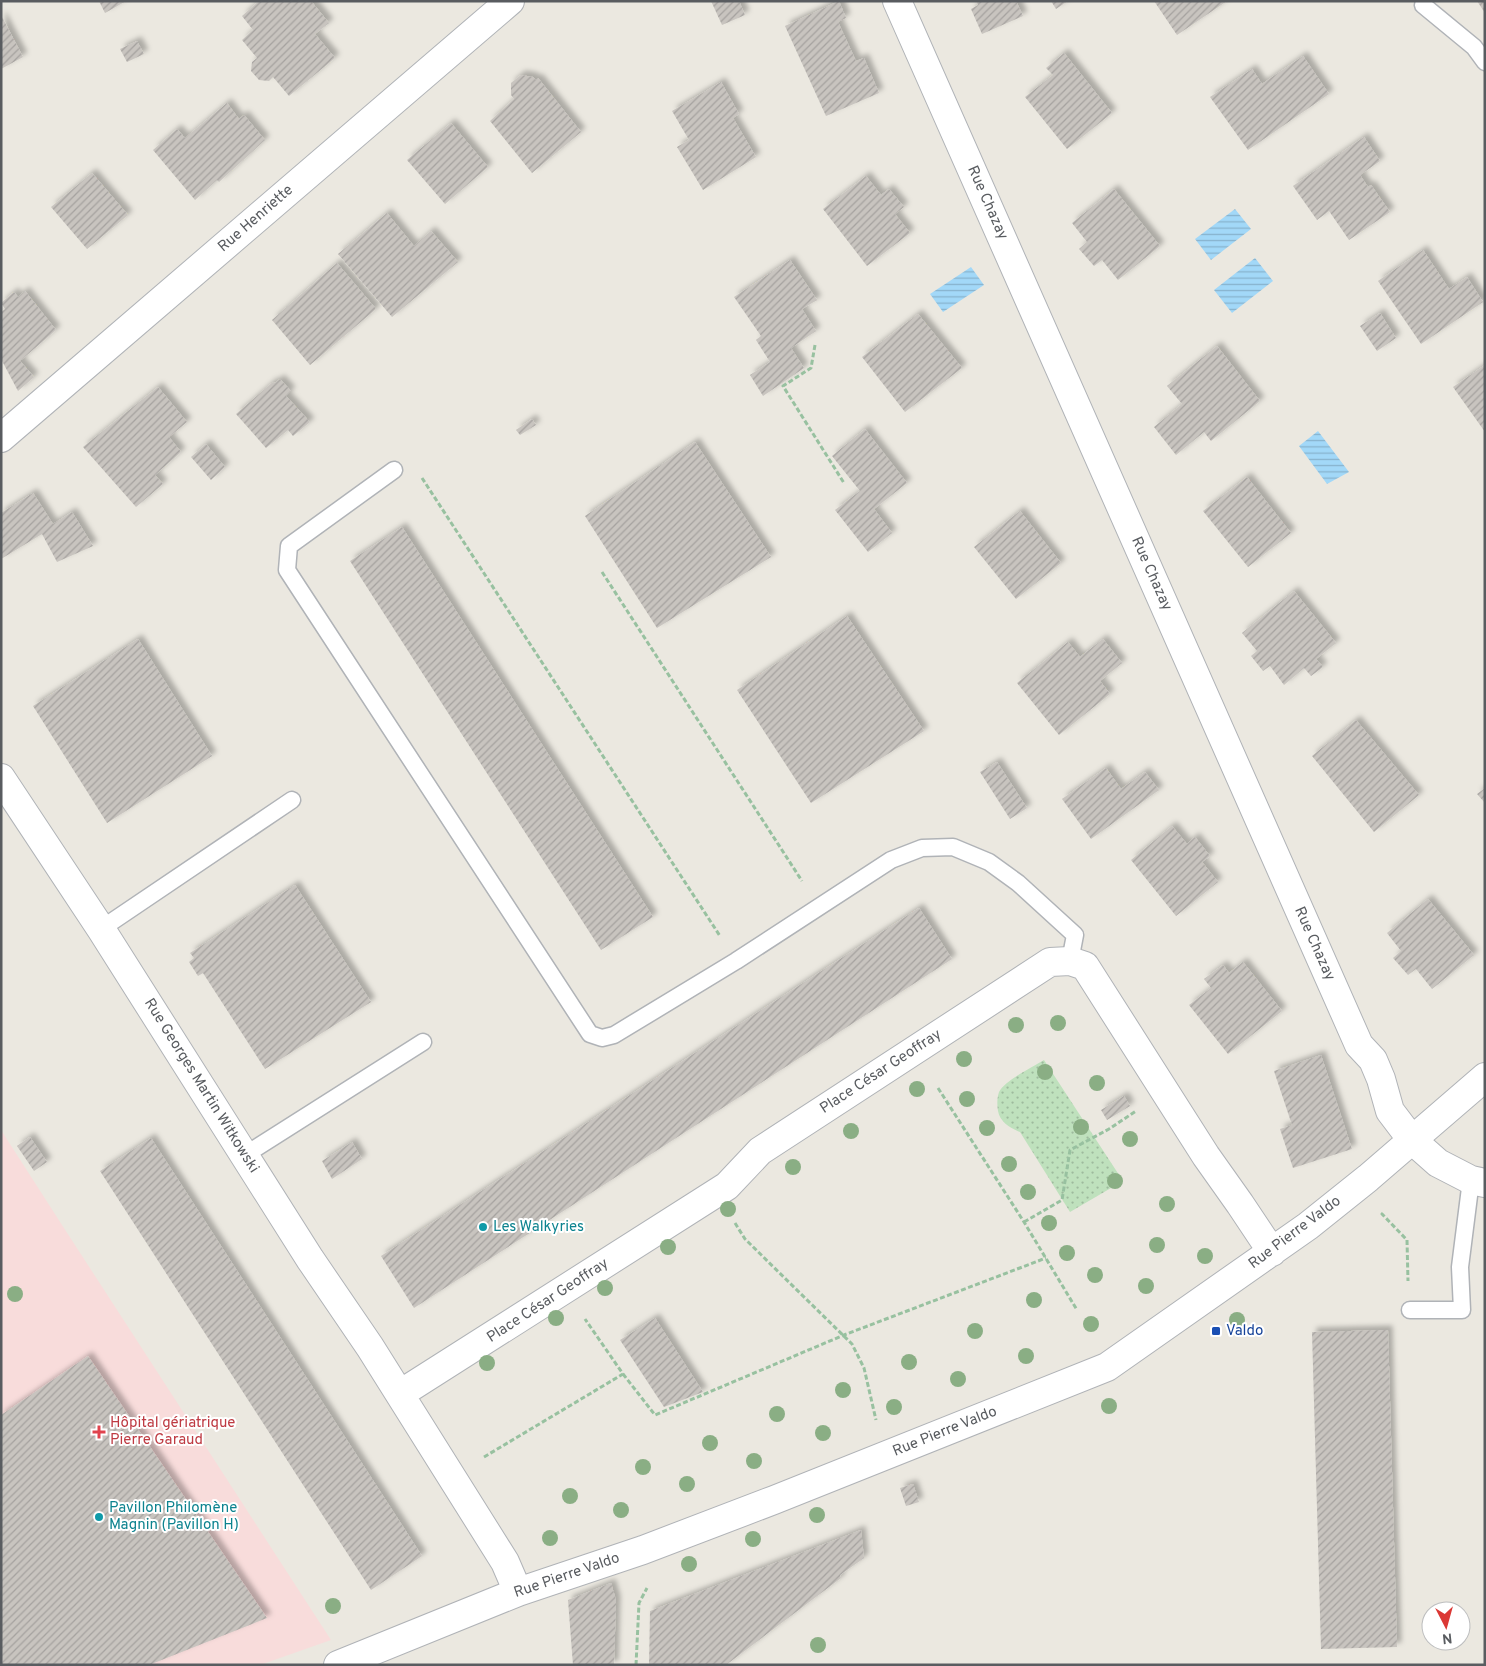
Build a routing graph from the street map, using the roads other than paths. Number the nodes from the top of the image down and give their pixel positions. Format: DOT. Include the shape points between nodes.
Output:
graph roads {
  1 [pos="510,1"];
  2 [pos="897,1"];
  3 [pos="1423,5"];
  4 [pos="1485,62"];
  5 [pos="1,438"];
  6 [pos="394,470"];
  7 [pos="1,778"];
  8 [pos="292,800"];
  9 [pos="101,929"];
  10 [pos="1070,961"];
  11 [pos="423,1042"];
  12 [pos="1485,1077"];
  13 [pos="1412,1140"];
  14 [pos="245,1156"];
  15 [pos="1478,1182"];
  16 [pos="1272,1252"];
  17 [pos="1410,1310"];
  18 [pos="400,1394"];
  19 [pos="518,1592"];
  20 [pos="338,1665"];
  1 -- 5 [label="street, Rue Henriette"];
  2 -- 13 [label="street, Rue Chazay" via="1359,1045 1373,1060 1390,1111"];
  3 -- 4 [label="lane" via="1474,47"];
  6 -- 10 [label="lane" via="289,546 287,570 590,1034 602,1038 614,1035 736,961 891,860 922,848 953,847 989,862 1018,883 1075,935"];
  7 -- 9 [label="street, Rue Georges Martin Witkowski"];
  8 -- 9 [label="lane"];
  9 -- 14 [label="street, Rue Georges Martin Witkowski"];
  10 -- 16 [label="street" via="1085,966 1206,1156"];
  10 -- 18 [label="street, Place César Geoffray" via="1050,962 1018,982 760,1152 727,1186"];
  11 -- 14 [label="lane"];
  12 -- 13 [label="street, Rue Pierre Valdo"];
  13 -- 15 [label="street, Rue Chazay" via="1438,1163"];
  13 -- 16 [label="street, Rue Pierre Valdo"];
  14 -- 18 [label="street, Rue Georges Martin Witkowski"];
  15 -- 17 [label="lane" via="1460,1267 1462,1310"];
  16 -- 19 [label="street, Rue Pierre Valdo" via="1107,1367 643,1550"];
  18 -- 19 [label="street, Rue Georges Martin Witkowski" via="505,1562"];
  19 -- 20 [label="street, Rue Pierre Valdo"];
}
